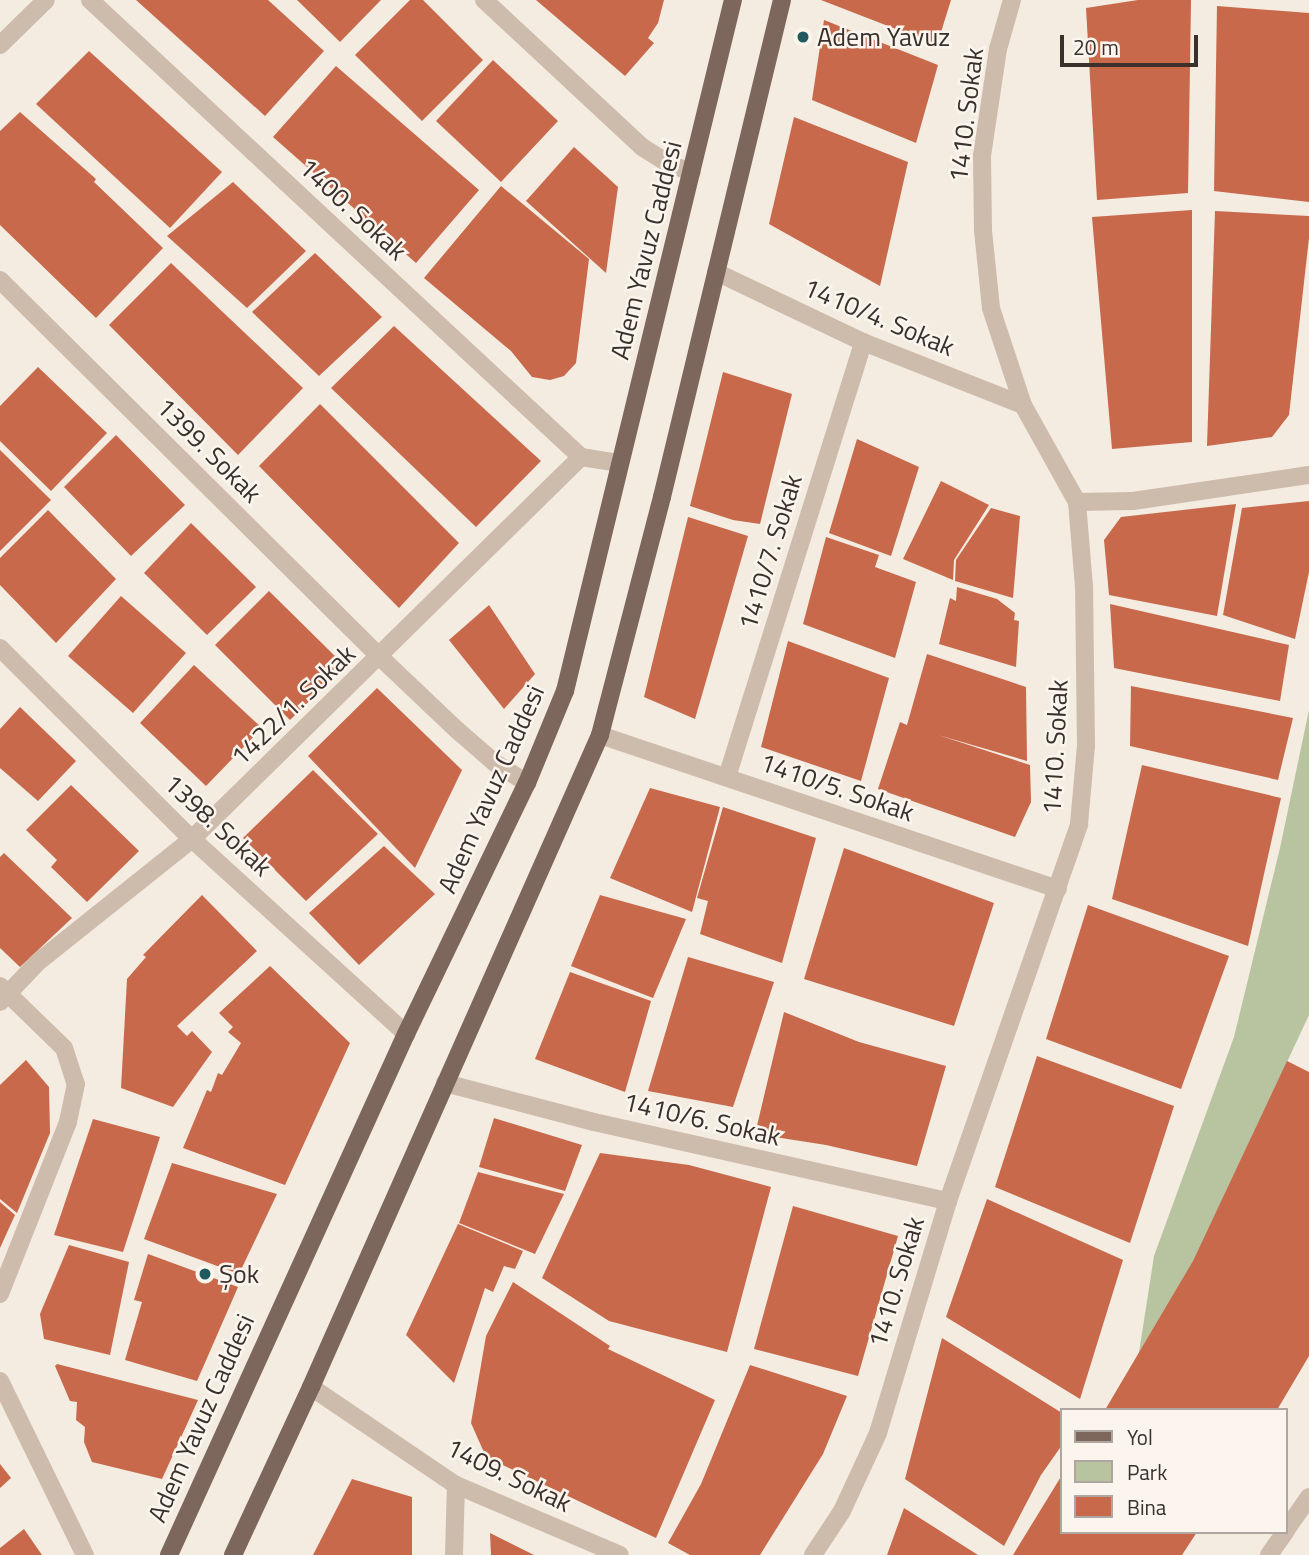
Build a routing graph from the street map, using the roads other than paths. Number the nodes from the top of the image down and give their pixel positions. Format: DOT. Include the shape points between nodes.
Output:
graph roads {
  1 [pos="46,0"];
  2 [pos="90,0"];
  3 [pos="484,0"];
  4 [pos="733,0"];
  5 [pos="782,0"];
  6 [pos="1012,0"];
  7 [pos="0,45"];
  8 [pos="692,172"];
  9 [pos="716,272"];
  10 [pos="0,279"];
  11 [pos="863,342"];
  12 [pos="1023,405"];
  13 [pos="581,457"];
  14 [pos="620,463"];
  15 [pos="1309,475"];
  16 [pos="1077,502"];
  17 [pos="0,648"];
  18 [pos="380,657"];
  19 [pos="600,734"];
  20 [pos="727,777"];
  21 [pos="527,783"];
  22 [pos="192,839"];
  23 [pos="1058,889"];
  24 [pos="3,994"];
  25 [pos="406,1034"];
  26 [pos="445,1083"];
  27 [pos="948,1201"];
  28 [pos="0,1294"];
  29 [pos="0,1381"];
  30 [pos="311,1387"];
  31 [pos="456,1485"];
  32 [pos="1309,1497"];
  33 [pos="1288,1527"];
  34 [pos="1283,1534"];
  35 [pos="86,1555"];
  36 [pos="169,1555"];
  37 [pos="233,1555"];
  38 [pos="454,1555"];
  39 [pos="620,1555"];
  40 [pos="813,1555"];
  41 [pos="1269,1555"];
  1 -- 7 [label="street"];
  2 -- 13 [label="street, 1400. Sokak"];
  3 -- 8 [label="street" via="642,147"];
  4 -- 8 [label="main road, Adem Yavuz Caddesi"];
  5 -- 9 [label="main road"];
  6 -- 12 [label="street, 1410. Sokak" via="998,49 982,156 983,230 991,308"];
  8 -- 14 [label="main road, Adem Yavuz Caddesi"];
  9 -- 11 [label="street, 1410/4. Sokak"];
  9 -- 19 [label="main road"];
  10 -- 18 [label="street, 1399. Sokak"];
  11 -- 12 [label="street, 1410/4. Sokak"];
  11 -- 20 [label="street, 1410/7. Sokak"];
  12 -- 16 [label="street, 1410. Sokak"];
  13 -- 14 [label="street"];
  13 -- 18 [label="street, 1422/1. Sokak"];
  14 -- 21 [label="main road, Adem Yavuz Caddesi" via="565,691"];
  15 -- 16 [label="street" via="1133,501"];
  16 -- 23 [label="street, 1410. Sokak" via="1084,587 1086,746 1079,824"];
  17 -- 22 [label="street, 1398. Sokak"];
  18 -- 21 [label="street, 1399. Sokak" via="495,763"];
  18 -- 22 [label="street, 1422/1. Sokak"];
  19 -- 20 [label="street, 1410/5. Sokak"];
  19 -- 26 [label="main road"];
  20 -- 23 [label="street, 1410/5. Sokak"];
  21 -- 25 [label="main road, Adem Yavuz Caddesi"];
  22 -- 24 [label="street, 1422/1. Sokak"];
  22 -- 25 [label="street, 1398. Sokak"];
  23 -- 27 [label="street, 1410. Sokak"];
  24 -- 28 [label="street" via="64,1048 76,1084 68,1122"];
  25 -- 36 [label="main road, Adem Yavuz Caddesi"];
  26 -- 27 [label="street, 1410/6. Sokak" via="594,1122"];
  26 -- 30 [label="main road"];
  27 -- 40 [label="street, 1410. Sokak" via="878,1433 842,1511"];
  29 -- 35 [label="street"];
  30 -- 31 [label="street, 1409. Sokak"];
  30 -- 37 [label="main road"];
  31 -- 38 [label="street"];
  31 -- 39 [label="street, 1409. Sokak"];
  32 -- 33 [label="street"];
  34 -- 41 [label="street"];
}
